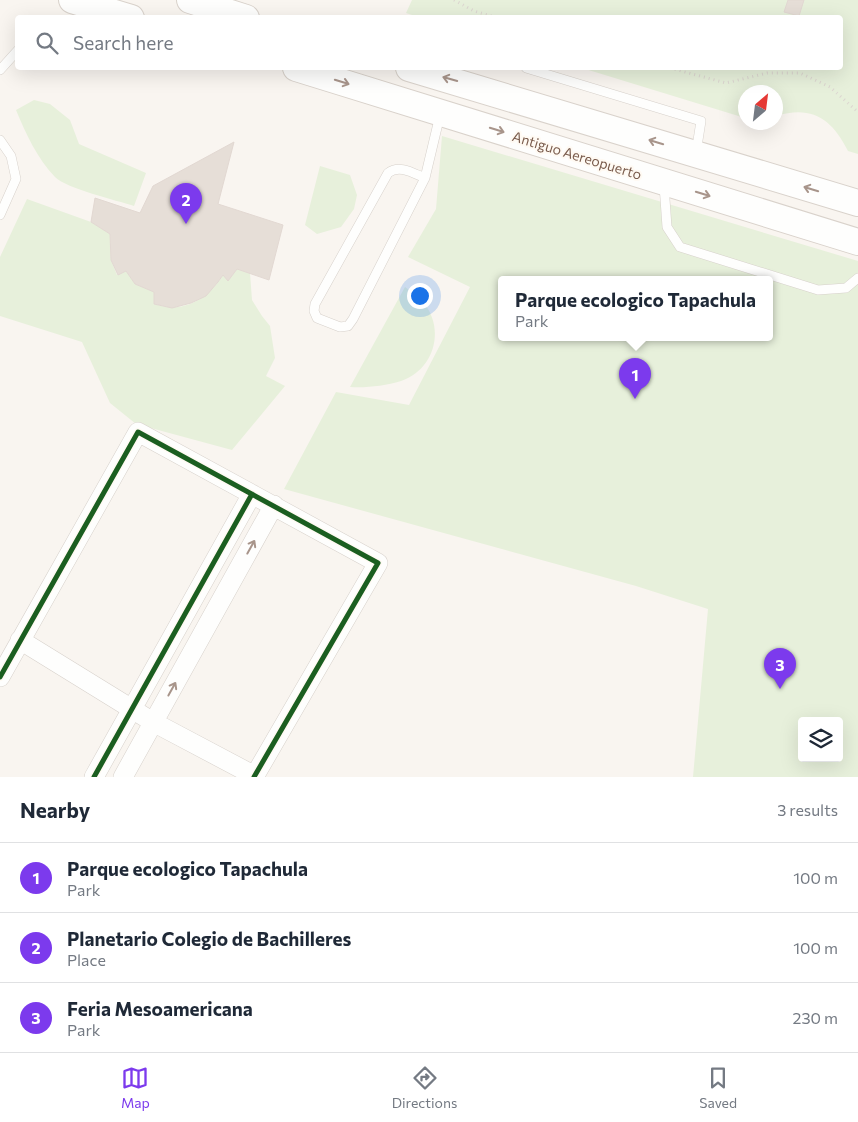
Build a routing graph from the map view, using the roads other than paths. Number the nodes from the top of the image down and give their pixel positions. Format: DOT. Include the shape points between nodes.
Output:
graph roads {
  1 [pos="190,0"];
  2 [pos="237,15"];
  3 [pos="15,53"];
  4 [pos="0,70"];
  5 [pos="303,70"];
  6 [pos="420,70"];
  7 [pos="533,70"];
  8 [pos="441,112"];
  9 [pos="0,140"];
  10 [pos="696,154"];
  11 [pos="425,178"];
  12 [pos="663,182"];
  13 [pos="858,203"];
  14 [pos="0,215"];
  15 [pos="858,242"];
  16 [pos="858,278"];
  17 [pos="252,494"];
  18 [pos="274,505"];
  19 [pos="20,640"];
  20 [pos="0,677"];
  21 [pos="133,710"];
  22 [pos="153,722"];
  23 [pos="254,776"];
  24 [pos="94,777"];
  25 [pos="123,777"];
  1 -- 2 [label="main road"];
  3 -- 4 [label="lane"];
  5 -- 8 [label="main road, Antiguo Aereopuerto, one-way"];
  10 -- 6 [label="main road, one-way"];
  7 -- 10 [label="lane" via="701,121"];
  8 -- 11 [label="lane"];
  8 -- 12 [label="main road, Antiguo Aereopuerto, one-way"];
  9 -- 14 [label="lane" via="11,156 16,179"];
  13 -- 10 [label="main road, one-way"];
  11 -- 11 [label="lane" via="348,326 340,327 317,318 315,304 388,173 401,169"];
  12 -- 15 [label="main road, Antiguo Aereopuerto, one-way"];
  12 -- 16 [label="lane" via="668,227 680,247 818,290 846,288"];
  17 -- 18 [label="street"];
  17 -- 19 [label="street" via="138,432"];
  17 -- 21 [label="street"];
  22 -- 18 [label="street, one-way"];
  18 -- 23 [label="street" via="378,563"];
  19 -- 20 [label="street"];
  19 -- 21 [label="street"];
  21 -- 22 [label="street"];
  21 -- 24 [label="street"];
  22 -- 23 [label="street"];
  22 -- 25 [label="street"];
}
